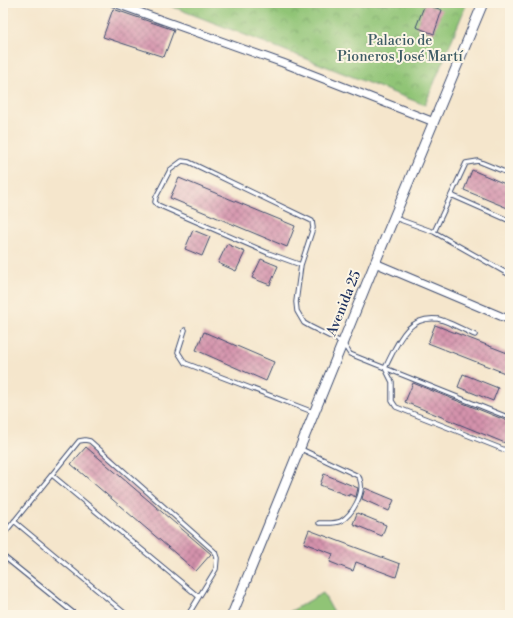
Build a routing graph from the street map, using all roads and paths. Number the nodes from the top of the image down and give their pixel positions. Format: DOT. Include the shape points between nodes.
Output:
graph roads {
  1 [pos="114,3"];
  2 [pos="482,3"];
  3 [pos="434,122"];
  4 [pos="510,174"];
  5 [pos="451,195"];
  6 [pos="394,217"];
  7 [pos="510,221"];
  8 [pos="434,232"];
  9 [pos="375,263"];
  10 [pos="301,265"];
  11 [pos="510,275"];
  12 [pos="510,320"];
  13 [pos="185,330"];
  14 [pos="475,335"];
  15 [pos="342,343"];
  16 [pos="385,368"];
  17 [pos="314,412"];
  18 [pos="510,418"];
  19 [pos="300,448"];
  20 [pos="510,452"];
  21 [pos="52,475"];
  22 [pos="14,521"];
  23 [pos="319,523"];
  24 [pos="3,534"];
  25 [pos="3,556"];
  26 [pos="198,598"];
  27 [pos="76,615"];
  28 [pos="127,615"];
  29 [pos="188,615"];
  30 [pos="232,615"];
  1 -- 3 [label="street" via="283,63"];
  2 -- 3 [label="street, Avenida 25"];
  3 -- 6 [label="street, Avenida 25"];
  4 -- 5 [label="lane" via="478,161 466,163"];
  5 -- 7 [label="lane"];
  5 -- 8 [label="lane"];
  6 -- 8 [label="lane"];
  6 -- 9 [label="street, Avenida 25"];
  8 -- 11 [label="lane"];
  9 -- 12 [label="street"];
  9 -- 15 [label="street, Avenida 25"];
  10 -- 10 [label="lane" via="158,205 156,197 170,170 182,162 189,162 309,219 313,228"];
  10 -- 15 [label="lane" via="296,302 299,317 311,327"];
  13 -- 17 [label="lane" via="178,352 185,363"];
  14 -- 16 [label="lane" via="439,319 425,320 412,325 402,334"];
  15 -- 16 [label="lane" via="350,354"];
  15 -- 17 [label="street, Avenida 25"];
  16 -- 18 [label="lane"];
  16 -- 20 [label="lane" via="392,382 392,401 396,407"];
  17 -- 19 [label="street, Avenida 25"];
  19 -- 23 [label="lane" via="356,475 360,480 361,490 355,507 348,516 339,522"];
  19 -- 30 [label="street, Avenida 25"];
  21 -- 22 [label="lane"];
  21 -- 26 [label="lane"];
  21 -- 26 [label="lane" via="79,441 90,441 215,552 218,558 216,569"];
  22 -- 24 [label="lane"];
  22 -- 28 [label="lane"];
  25 -- 27 [label="lane"];
  26 -- 29 [label="lane"];
}
